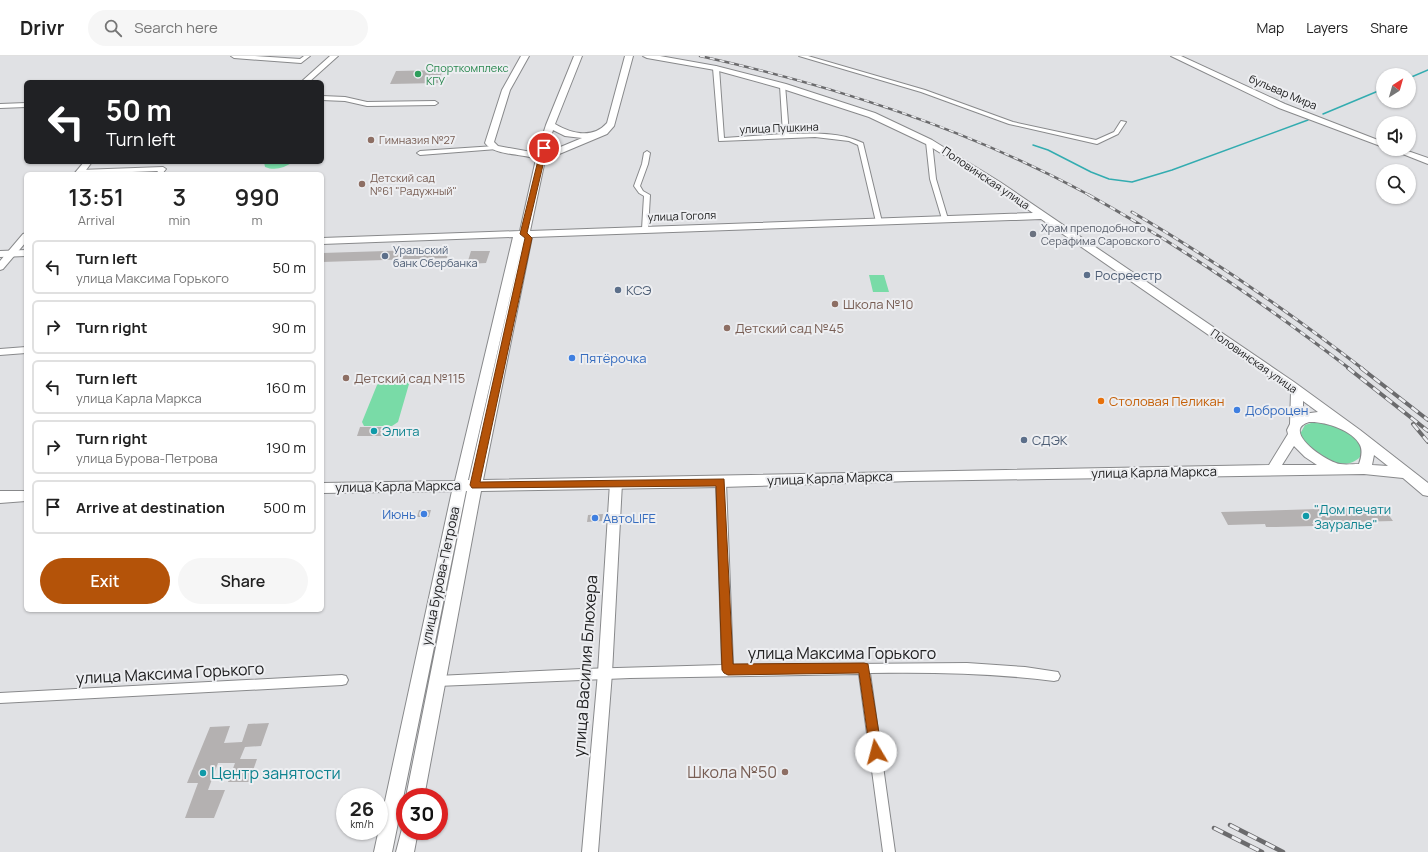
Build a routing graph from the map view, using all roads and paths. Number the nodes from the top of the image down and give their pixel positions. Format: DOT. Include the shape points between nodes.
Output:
graph roads {
  1 [pos="234,56"];
  2 [pos="307,56"];
  3 [pos="334,56"];
  4 [pos="525,56"];
  5 [pos="629,56"];
  6 [pos="647,56"];
  7 [pos="802,56"];
  8 [pos="1175,56"];
  9 [pos="577,58"];
  10 [pos="716,68"];
  11 [pos="307,80"];
  12 [pos="783,86"];
  13 [pos="324,98"];
  14 [pos="435,102"];
  15 [pos="24,105"];
  16 [pos="0,106"];
  17 [pos="1122,122"];
  18 [pos="550,125"];
  19 [pos="598,134"];
  20 [pos="786,135"];
  21 [pos="546,139"];
  22 [pos="929,142"];
  23 [pos="1376,142"];
  24 [pos="495,148"];
  25 [pos="514,150"];
  26 [pos="420,153"];
  27 [pos="647,153"];
  28 [pos="1414,156"];
  29 [pos="542,158"];
  30 [pos="1428,161"];
  31 [pos="86,164"];
  32 [pos="80,172"];
  33 [pos="100,172"];
  34 [pos="161,172"];
  35 [pos="1042,216"];
  36 [pos="945,219"];
  37 [pos="879,222"];
  38 [pos="645,229"];
  39 [pos="524,234"];
  40 [pos="24,238"];
  41 [pos="324,241"];
  42 [pos="12,253"];
  43 [pos="24,253"];
  44 [pos="0,254"];
  45 [pos="0,267"];
  46 [pos="24,350"];
  47 [pos="0,352"];
  48 [pos="1297,390"];
  49 [pos="1346,426"];
  50 [pos="1295,429"];
  51 [pos="1365,440"];
  52 [pos="1364,469"];
  53 [pos="1338,470"];
  54 [pos="1272,471"];
  55 [pos="1408,474"];
  56 [pos="721,482"];
  57 [pos="616,483"];
  58 [pos="459,485"];
  59 [pos="475,485"];
  60 [pos="324,488"];
  61 [pos="1428,491"];
  62 [pos="24,496"];
  63 [pos="0,497"];
  64 [pos="864,668"];
  65 [pos="728,670"];
  66 [pos="605,673"];
  67 [pos="1054,676"];
  68 [pos="342,680"];
  69 [pos="438,681"];
  70 [pos="0,698"];
  71 [pos="417,788"];
  72 [pos="407,840"];
  73 [pos="383,852"];
  74 [pos="405,852"];
  75 [pos="590,852"];
  76 [pos="888,852"];
  1 -- 2 [label="street" via="301,61"];
  3 -- 11 [label="street"];
  4 -- 24 [label="main road" via="506,90 489,143"];
  5 -- 19 [label="main road" via="611,124 604,132"];
  6 -- 10 [label="main road, Половинская улица"];
  7 -- 17 [label="street" via="923,91 1011,123 1097,142 1116,133"];
  8 -- 23 [label="street, бульвар Мира" via="1282,106"];
  9 -- 18 [label="main road, улица Бурова-Петрова"];
  10 -- 12 [label="main road, Половинская улица"];
  10 -- 20 [label="street, улица Пушкина" via="721,140"];
  12 -- 20 [label="street"];
  12 -- 22 [label="main road, Половинская улица" via="872,115"];
  13 -- 14 [label="street" via="367,104"];
  15 -- 16 [label="street"];
  18 -- 19 [label="main road" via="572,135"];
  18 -- 21 [label="main road, улица Бурова-Петрова"];
  19 -- 29 [label="main road"];
  20 -- 37 [label="street, улица Пушкина" via="845,138 860,144"];
  21 -- 25 [label="main road" via="531,147"];
  21 -- 29 [label="main road, улица Бурова-Петрова"];
  22 -- 35 [label="main road, Половинская улица" via="979,172"];
  22 -- 36 [label="street" via="933,179"];
  24 -- 25 [label="main road"];
  24 -- 26 [label="street"];
  25 -- 29 [label="main road"];
  27 -- 38 [label="street" via="637,186 647,195"];
  28 -- 30 [label="street"];
  29 -- 39 [label="main road, улица Бурова-Петрова"];
  31 -- 32 [label="street"];
  33 -- 34 [label="street" via="163,169"];
  35 -- 36 [label="main road, улица Гоголя"];
  35 -- 48 [label="main road, Половинская улица"];
  36 -- 37 [label="main road, улица Гоголя"];
  37 -- 38 [label="main road, улица Гоголя"];
  38 -- 39 [label="main road, улица Гоголя"];
  39 -- 41 [label="main road, улица Гоголя"];
  39 -- 58 [label="main road, улица Бурова-Петрова" via="516,239"];
  39 -- 59 [label="main road, улица Бурова-Петрова" via="528,238"];
  40 -- 42 [label="street"];
  42 -- 43 [label="main road"];
  42 -- 44 [label="main road"];
  42 -- 45 [label="street"];
  46 -- 47 [label="street"];
  48 -- 49 [label="main road, Половинская улица"];
  48 -- 50 [label="main road"];
  49 -- 50 [label="main road" via="1315,416 1307,417"];
  49 -- 51 [label="main road, Половинская улица"];
  50 -- 53 [label="main road" via="1302,448 1310,456"];
  50 -- 54 [label="main road"];
  51 -- 52 [label="main road" via="1369,456"];
  51 -- 55 [label="main road"];
  52 -- 53 [label="main road, улица Карла Маркса"];
  52 -- 55 [label="main road, улица Карла Маркса"];
  53 -- 54 [label="main road, улица Карла Маркса"];
  54 -- 56 [label="main road, улица Карла Маркса" via="911,476"];
  55 -- 61 [label="main road"];
  56 -- 57 [label="main road, улица Карла Маркса"];
  56 -- 65 [label="street"];
  57 -- 59 [label="main road, улица Карла Маркса"];
  57 -- 66 [label="street, улица Василия Блюхера"];
  58 -- 59 [label="main road, улица Карла Маркса"];
  58 -- 60 [label="main road, улица Карла Маркса"];
  58 -- 73 [label="main road, улица Бурова-Петрова"];
  59 -- 69 [label="main road, улица Бурова-Петрова"];
  62 -- 63 [label="main road"];
  64 -- 65 [label="street, улица Максима Горького"];
  64 -- 67 [label="street, улица Максима Горького" via="990,669"];
  64 -- 76 [label="street"];
  65 -- 66 [label="street, улица Максима Горького"];
  66 -- 69 [label="street, улица Максима Горького"];
  66 -- 75 [label="street, улица Василия Блюхера"];
  68 -- 70 [label="street, улица Максима Горького"];
  69 -- 71 [label="main road, улица Бурова-Петрова"];
  72 -- 74 [label="main road"];
}
